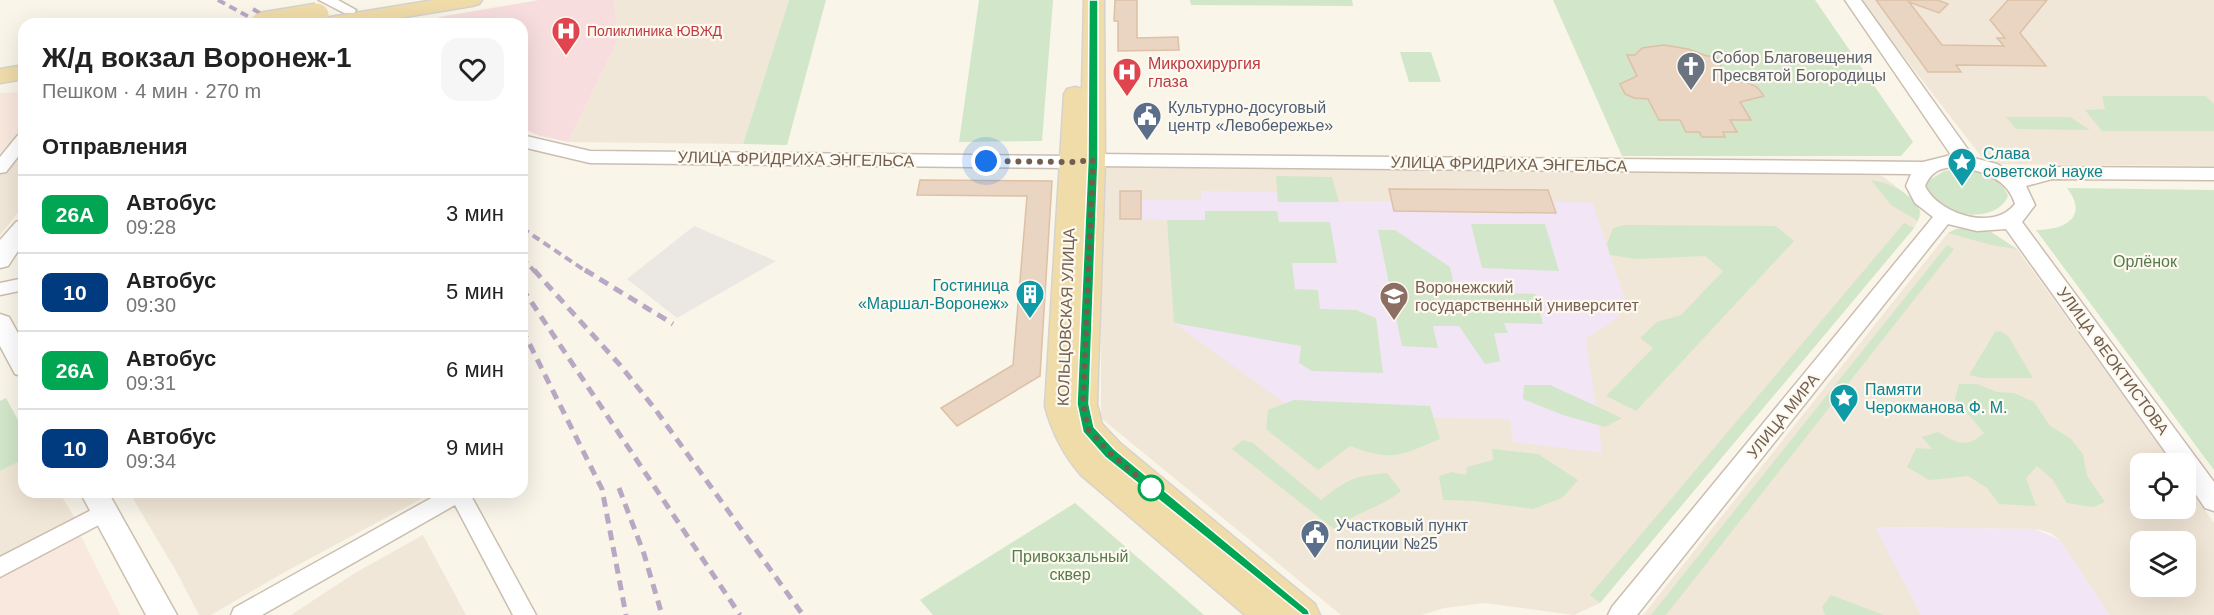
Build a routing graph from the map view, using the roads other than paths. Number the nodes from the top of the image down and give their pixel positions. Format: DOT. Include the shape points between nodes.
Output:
graph roads {
  1 [pos="410,0"];
  2 [pos="472,0"];
  3 [pos="1078,0"];
  4 [pos="1094,0"];
  5 [pos="1837,0"];
  6 [pos="1853,0"];
  7 [pos="324,16"];
  8 [pos="360,17"];
  9 [pos="308,18"];
  10 [pos="18,64"];
  11 [pos="0,67"];
  12 [pos="18,73"];
  13 [pos="0,77"];
  14 [pos="18,78"];
  15 [pos="528,143"];
  16 [pos="18,146"];
  17 [pos="1083,161"];
  18 [pos="1944,162"];
  19 [pos="1967,162"];
  20 [pos="0,168"];
  21 [pos="1925,168"];
  22 [pos="2214,174"];
  23 [pos="2015,183"];
  24 [pos="1944,216"];
  25 [pos="2011,221"];
  26 [pos="18,234"];
  27 [pos="2,252"];
  28 [pos="18,285"];
  29 [pos="0,289"];
  30 [pos="0,323"];
  31 [pos="18,356"];
  32 [pos="447,498"];
  33 [pos="461,498"];
  34 [pos="2214,501"];
  35 [pos="100,502"];
  36 [pos="0,568"];
  37 [pos="159,614"];
  38 [pos="242,615"];
  39 [pos="525,615"];
  40 [pos="1269,615"];
  41 [pos="1303,615"];
  42 [pos="1621,615"];
  1 -- 8 [label="main road"];
  2 -- 8 [label="main road"];
  3 -- 17 [label="main road, КОЛЬЦОВСКАЯ УЛИЦА"];
  4 -- 17 [label="main road, КОЛЬЦОВСКАЯ УЛИЦА"];
  5 -- 18 [label="street" via="1940,146"];
  6 -- 19 [label="street"];
  7 -- 8 [label="main road"];
  7 -- 9 [label="main road, bridge"];
  10 -- 11 [label="main road"];
  12 -- 13 [label="main road"];
  13 -- 14 [label="main road"];
  15 -- 17 [label="street, УЛИЦА ФРИДРИХА ЭНГЕЛЬСА" via="597,157"];
  16 -- 20 [label="street"];
  17 -- 21 [label="street, УЛИЦА ФРИДРИХА ЭНГЕЛЬСА"];
  17 -- 40 [label="main road, КОЛЬЦОВСКАЯ УЛИЦА" via="1060,406 1066,431 1092,466"];
  17 -- 41 [label="main road, КОЛЬЦОВСКАЯ УЛИЦА" via="1083,404 1088,429 1110,453"];
  18 -- 19 [label="street, УЛИЦА ФРИДРИХА ЭНГЕЛЬСА"];
  18 -- 21 [label="street, УЛИЦА ФРИДРИХА ЭНГЕЛЬСА"];
  19 -- 23 [label="street, УЛИЦА ФРИДРИХА ЭНГЕЛЬСА"];
  21 -- 24 [label="street" via="1915,179 1914,188"];
  22 -- 23 [label="street" via="2052,173"];
  23 -- 25 [label="street" via="2025,205"];
  24 -- 25 [label="street" via="1985,225"];
  24 -- 42 [label="street, УЛИЦА МИРА"];
  25 -- 34 [label="street, УЛИЦА ФЕОКТИСТОВА"];
  26 -- 27 [label="main road"];
  28 -- 29 [label="street"];
  30 -- 31 [label="main road"];
  32 -- 38 [label="street"];
  33 -- 39 [label="street"];
  35 -- 36 [label="street"];
  35 -- 37 [label="main road"];
}
